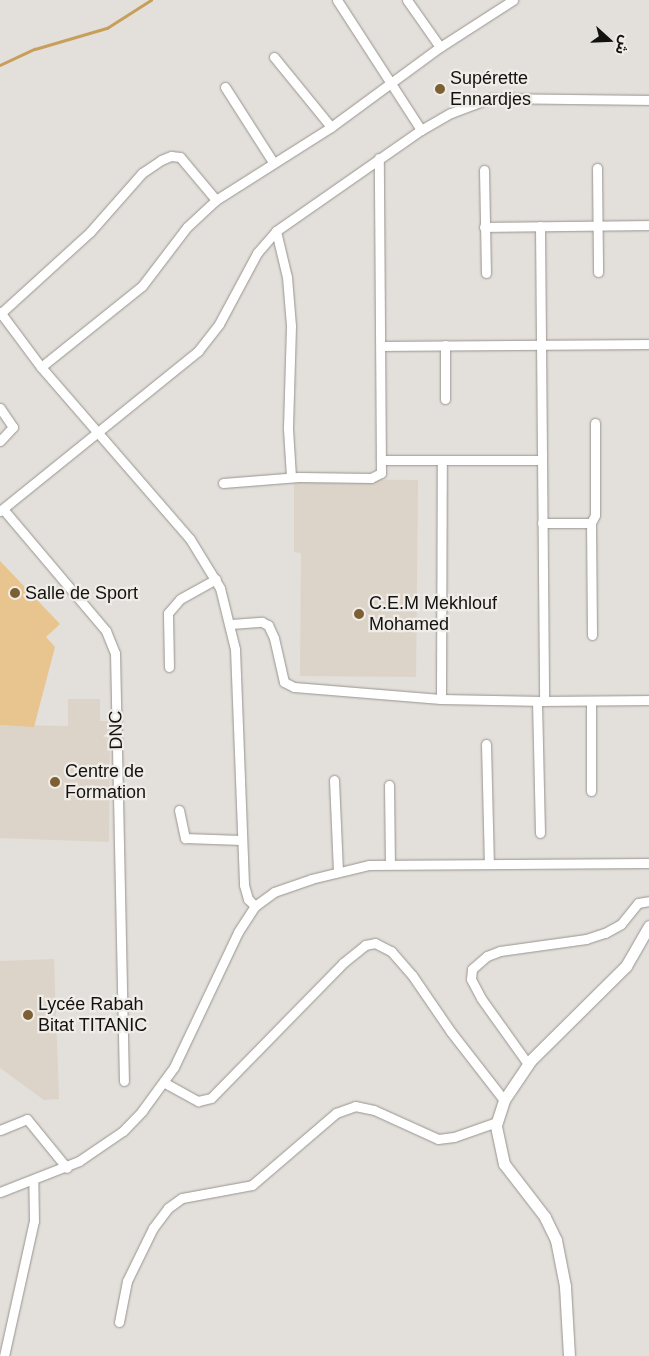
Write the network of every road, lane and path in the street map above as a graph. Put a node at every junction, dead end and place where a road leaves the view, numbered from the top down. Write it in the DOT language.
graph roads {
  1 [pos="337,0"];
  2 [pos="407,0"];
  3 [pos="507,2"];
  4 [pos="440,47"];
  5 [pos="274,57"];
  6 [pos="390,86"];
  7 [pos="226,87"];
  8 [pos="649,100"];
  9 [pos="331,127"];
  10 [pos="421,130"];
  11 [pos="379,158"];
  12 [pos="273,162"];
  13 [pos="596,168"];
  14 [pos="484,170"];
  15 [pos="216,200"];
  16 [pos="596,225"];
  17 [pos="649,225"];
  18 [pos="540,226"];
  19 [pos="484,227"];
  20 [pos="276,231"];
  21 [pos="598,272"];
  22 [pos="486,273"];
  23 [pos="0,312"];
  24 [pos="540,344"];
  25 [pos="649,344"];
  26 [pos="445,345"];
  27 [pos="381,346"];
  28 [pos="41,367"];
  29 [pos="445,399"];
  30 [pos="0,408"];
  31 [pos="595,423"];
  32 [pos="97,432"];
  33 [pos="0,441"];
  34 [pos="382,460"];
  35 [pos="442,460"];
  36 [pos="542,460"];
  37 [pos="291,477"];
  38 [pos="223,483"];
  39 [pos="1,510"];
  40 [pos="542,523"];
  41 [pos="590,523"];
  42 [pos="216,579"];
  43 [pos="232,624"];
  44 [pos="592,635"];
  45 [pos="168,667"];
  46 [pos="441,699"];
  47 [pos="649,700"];
  48 [pos="541,701"];
  49 [pos="591,701"];
  50 [pos="486,744"];
  51 [pos="334,780"];
  52 [pos="389,785"];
  53 [pos="591,791"];
  54 [pos="179,810"];
  55 [pos="540,833"];
  56 [pos="241,840"];
  57 [pos="649,863"];
  58 [pos="390,864"];
  59 [pos="489,864"];
  60 [pos="338,872"];
  61 [pos="649,901"];
  62 [pos="255,906"];
  63 [pos="649,926"];
  64 [pos="528,1064"];
  65 [pos="124,1082"];
  66 [pos="165,1083"];
  67 [pos="504,1100"];
  68 [pos="497,1122"];
  69 [pos="0,1130"];
  70 [pos="67,1168"];
  71 [pos="33,1182"];
  72 [pos="0,1192"];
  73 [pos="119,1322"];
  74 [pos="4,1356"];
  75 [pos="569,1356"];
  1 -- 6 [label="street"];
  2 -- 4 [label="street"];
  3 -- 4 [label="street"];
  4 -- 6 [label="street"];
  5 -- 9 [label="street"];
  6 -- 9 [label="street"];
  6 -- 10 [label="street"];
  7 -- 12 [label="street"];
  8 -- 10 [label="street"];
  9 -- 12 [label="street"];
  10 -- 11 [label="street"];
  11 -- 20 [label="street"];
  11 -- 27 [label="street"];
  12 -- 15 [label="street"];
  13 -- 16 [label="street"];
  14 -- 19 [label="street"];
  15 -- 23 [label="street"];
  15 -- 28 [label="street"];
  16 -- 17 [label="street"];
  16 -- 18 [label="street"];
  16 -- 21 [label="street"];
  18 -- 19 [label="street"];
  18 -- 24 [label="street"];
  19 -- 22 [label="street"];
  20 -- 32 [label="street"];
  20 -- 37 [label="street"];
  23 -- 28 [label="street"];
  24 -- 25 [label="street"];
  24 -- 26 [label="street"];
  24 -- 36 [label="street"];
  26 -- 27 [label="street"];
  26 -- 29 [label="street"];
  27 -- 34 [label="street"];
  28 -- 32 [label="street"];
  30 -- 33 [label="street"];
  31 -- 41 [label="street"];
  32 -- 39 [label="street"];
  32 -- 42 [label="street"];
  34 -- 35 [label="street"];
  34 -- 37 [label="street"];
  35 -- 36 [label="street"];
  35 -- 46 [label="street"];
  36 -- 40 [label="street"];
  37 -- 38 [label="street"];
  39 -- 65 [label="street, DNC"];
  40 -- 41 [label="street"];
  40 -- 48 [label="street"];
  41 -- 44 [label="street"];
  42 -- 43 [label="street"];
  42 -- 45 [label="street"];
  43 -- 46 [label="street"];
  43 -- 56 [label="street"];
  46 -- 48 [label="street"];
  47 -- 49 [label="street"];
  48 -- 49 [label="street"];
  48 -- 55 [label="street"];
  49 -- 53 [label="street"];
  50 -- 59 [label="street"];
  51 -- 60 [label="street"];
  52 -- 58 [label="street"];
  54 -- 56 [label="street"];
  56 -- 62 [label="street"];
  57 -- 59 [label="street"];
  58 -- 59 [label="street"];
  58 -- 60 [label="street"];
  60 -- 62 [label="street"];
  61 -- 64 [label="street"];
  62 -- 66 [label="street"];
  63 -- 64 [label="main road"];
  64 -- 67 [label="main road"];
  66 -- 67 [label="street"];
  66 -- 70 [label="street"];
  67 -- 68 [label="main road"];
  68 -- 73 [label="street"];
  68 -- 75 [label="main road"];
  69 -- 70 [label="street"];
  70 -- 71 [label="street"];
  71 -- 72 [label="street"];
  71 -- 74 [label="street"];
}
